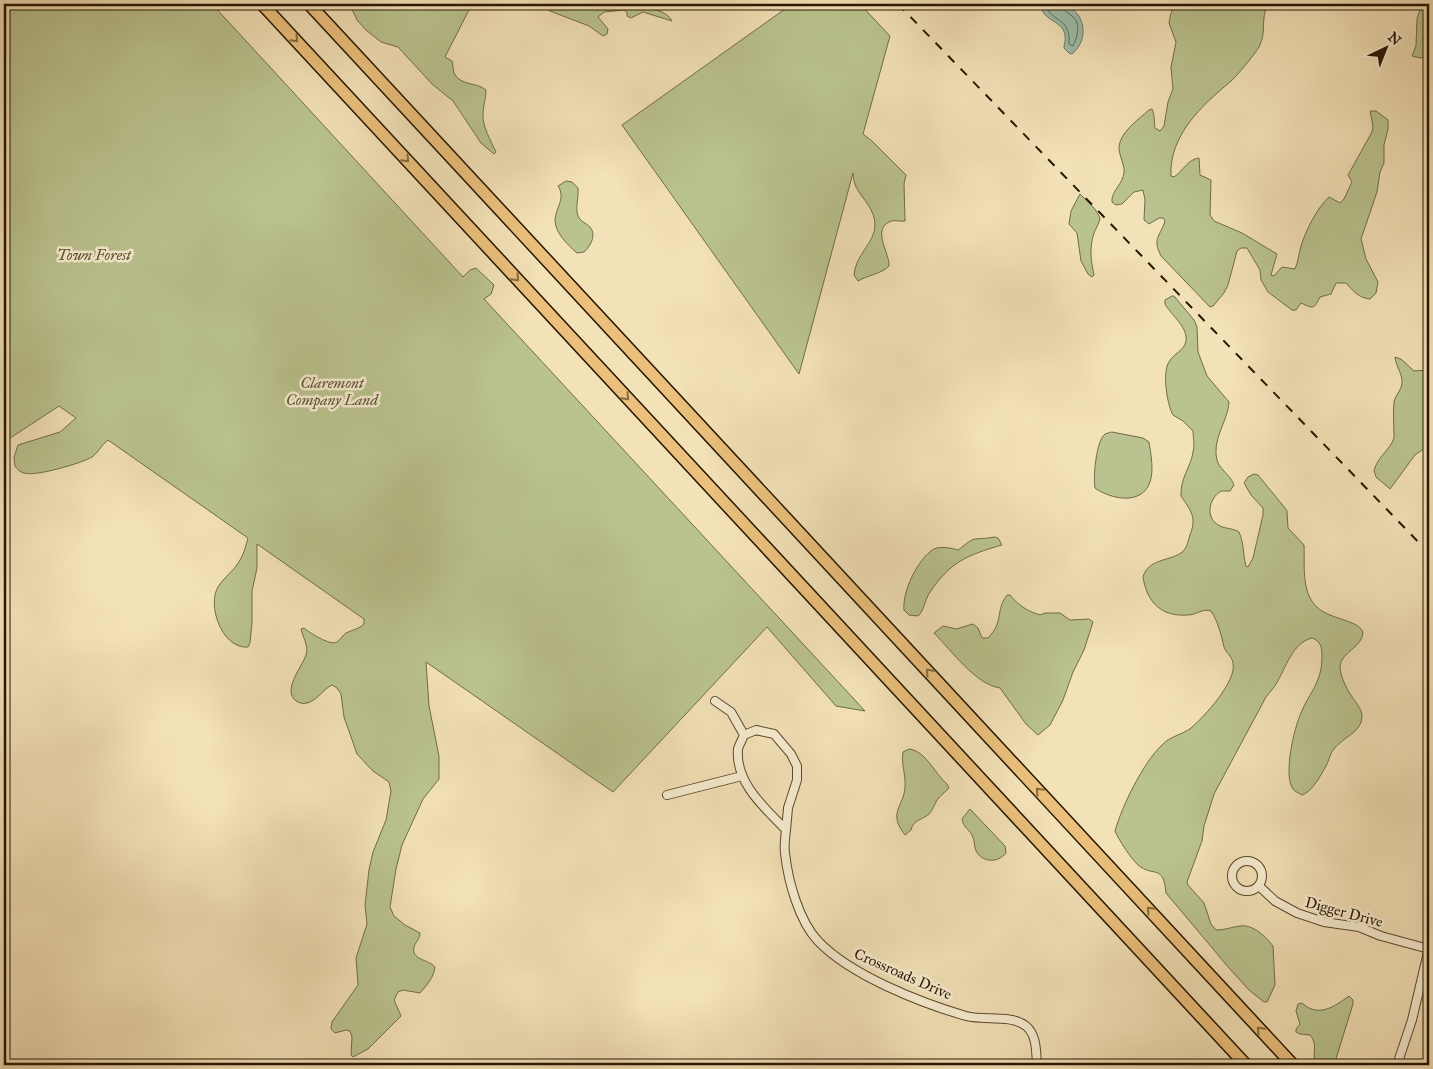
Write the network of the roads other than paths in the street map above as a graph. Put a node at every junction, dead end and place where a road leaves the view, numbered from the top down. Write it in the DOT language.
graph roads {
  1 [pos="262,4"];
  2 [pos="309,4"];
  3 [pos="715,701"];
  4 [pos="744,735"];
  5 [pos="742,776"];
  6 [pos="667,795"];
  7 [pos="786,830"];
  8 [pos="1259,886"];
  9 [pos="1429,948"];
  10 [pos="1037,1065"];
  11 [pos="1246,1065"];
  12 [pos="1293,1065"];
  13 [pos="1397,1065"];
  1 -- 11 [label="highway, one-way"];
  12 -- 2 [label="highway, one-way"];
  3 -- 4 [label="street"];
  4 -- 5 [label="street"];
  4 -- 7 [label="street, Crossroads Drive"];
  5 -- 6 [label="street"];
  5 -- 7 [label="street"];
  7 -- 10 [label="street, Crossroads Drive"];
  8 -- 8 [label="street"];
  8 -- 9 [label="street, Digger Drive"];
  9 -- 13 [label="street"];
}
